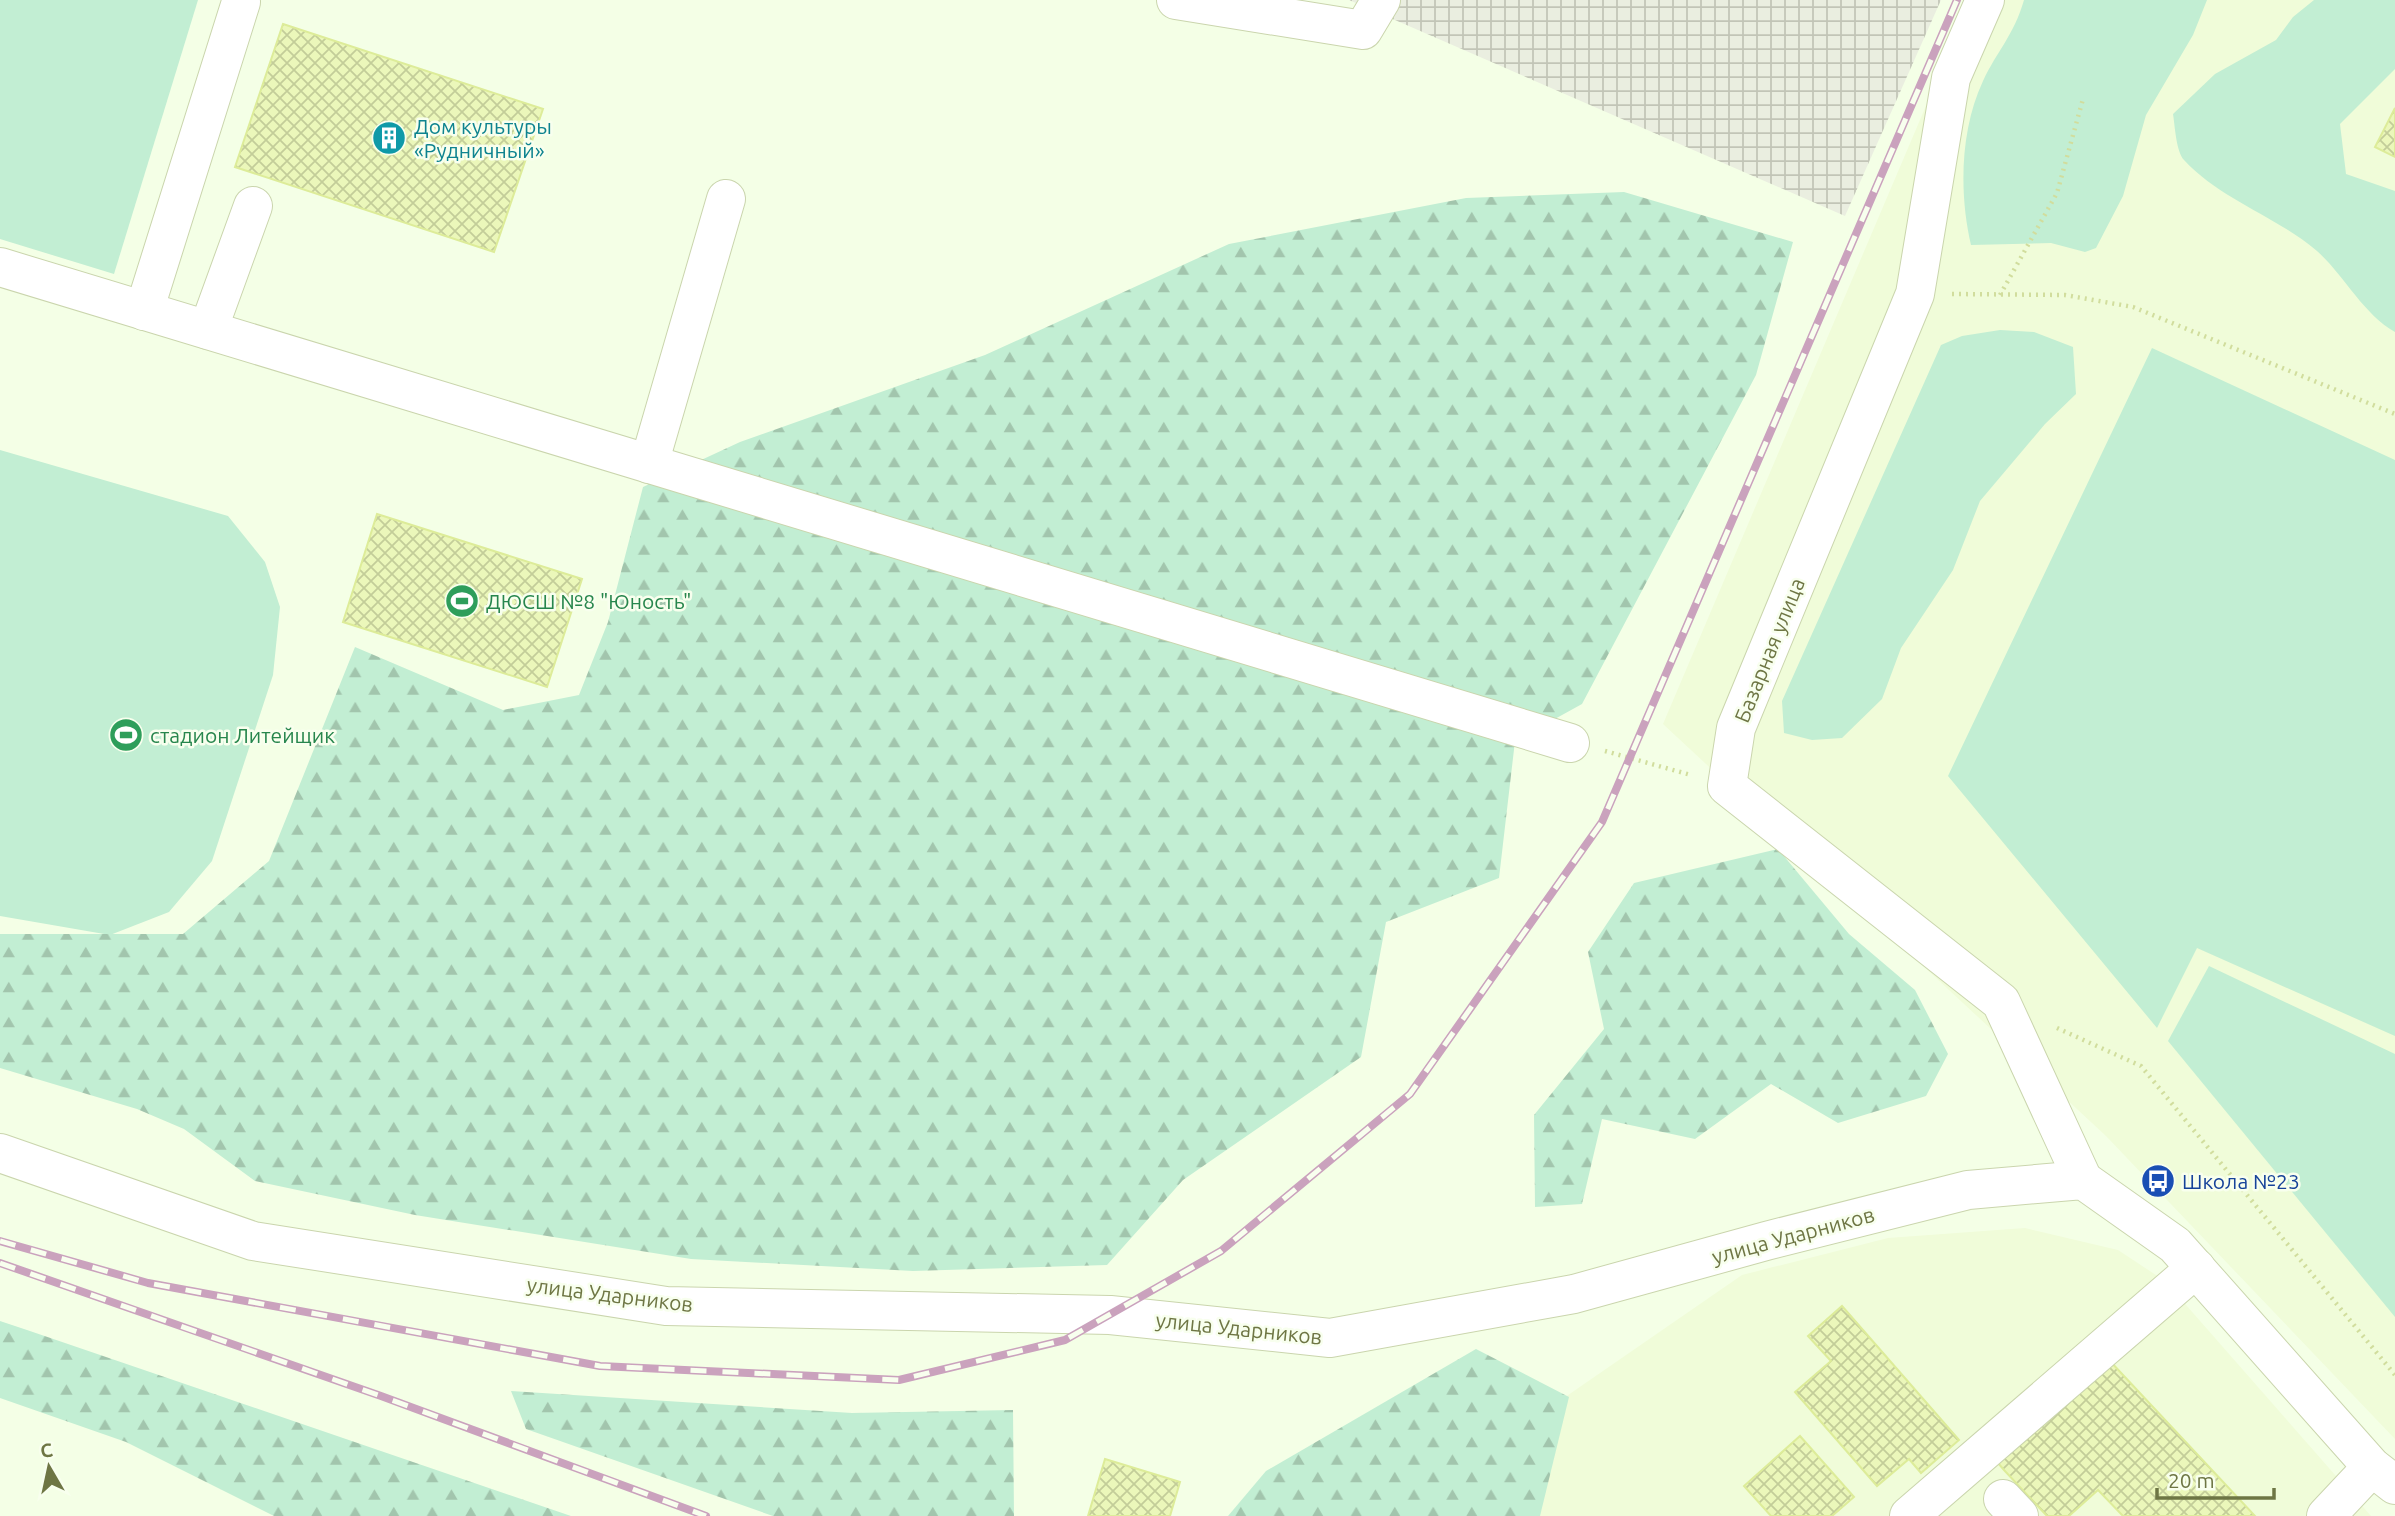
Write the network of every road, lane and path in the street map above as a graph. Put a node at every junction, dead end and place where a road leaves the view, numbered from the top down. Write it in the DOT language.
graph roads {
  1 [pos="1176,0"];
  2 [pos="1381,0"];
  3 [pos="1985,0"];
  4 [pos="241,2"];
  5 [pos="2083,99"];
  6 [pos="726,200"];
  7 [pos="253,206"];
  8 [pos="0,267"];
  9 [pos="1915,294"];
  10 [pos="2000,295"];
  11 [pos="144,311"];
  12 [pos="208,330"];
  13 [pos="2395,414"];
  14 [pos="649,464"];
  15 [pos="1570,743"];
  16 [pos="1727,786"];
  17 [pos="2001,1002"];
  18 [pos="0,1153"];
  19 [pos="2083,1180"];
  20 [pos="2196,1268"];
  21 [pos="2395,1375"];
  22 [pos="2384,1476"];
  23 [pos="1909,1516"];
  24 [pos="2326,1516"];
  1 -- 2 [label="street"];
  3 -- 9 [label="street, Базарная улица"];
  4 -- 11 [label="street"];
  5 -- 10 [label="path"];
  6 -- 14 [label="street"];
  7 -- 12 [label="street"];
  8 -- 11 [label="street"];
  9 -- 10 [label="path"];
  9 -- 16 [label="street, Базарная улица"];
  10 -- 13 [label="path"];
  11 -- 12 [label="street"];
  12 -- 14 [label="street"];
  14 -- 15 [label="street"];
  15 -- 16 [label="path"];
  16 -- 17 [label="street"];
  17 -- 19 [label="street"];
  17 -- 21 [label="path"];
  18 -- 19 [label="street, улица Ударников"];
  19 -- 20 [label="street"];
  20 -- 22 [label="street"];
  20 -- 23 [label="street"];
  22 -- 24 [label="street"];
}
